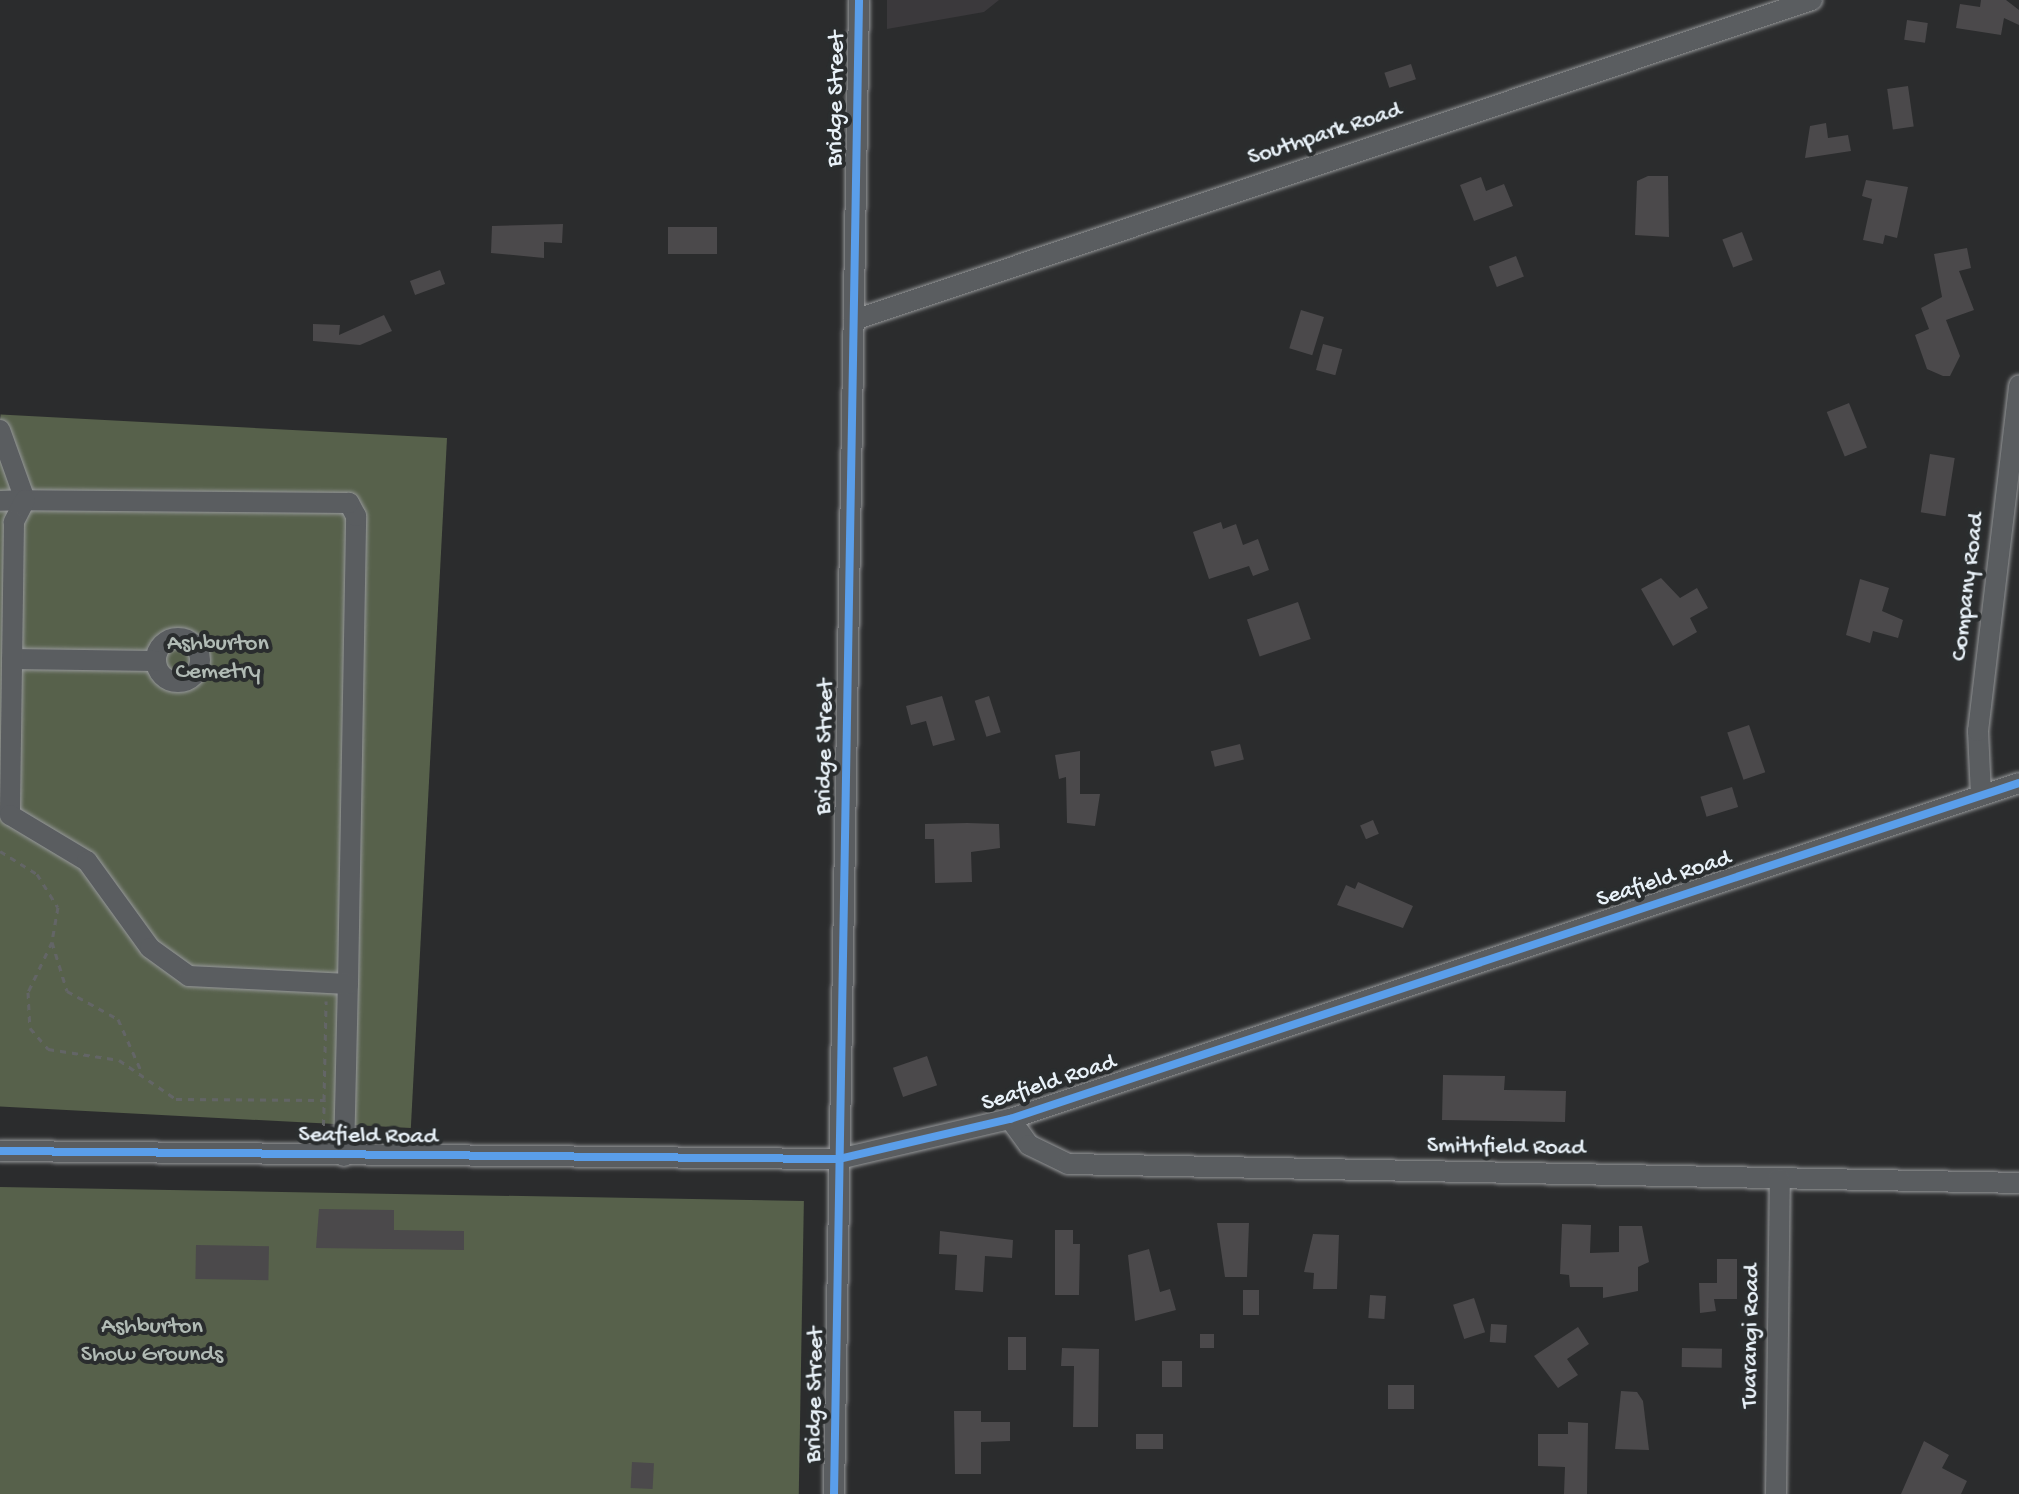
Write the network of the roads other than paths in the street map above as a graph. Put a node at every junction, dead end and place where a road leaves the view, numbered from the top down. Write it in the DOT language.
graph roads {
  1 [pos="859,0"];
  2 [pos="1812,0"];
  3 [pos="854,320"];
  4 [pos="2019,385"];
  5 [pos="0,430"];
  6 [pos="25,500"];
  7 [pos="0,501"];
  8 [pos="12,659"];
  9 [pos="155,661"];
  10 [pos="2019,783"];
  11 [pos="1981,795"];
  12 [pos="5,816"];
  13 [pos="348,984"];
  14 [pos="1010,1119"];
  15 [pos="0,1151"];
  16 [pos="344,1156"];
  17 [pos="839,1159"];
  18 [pos="1780,1179"];
  19 [pos="2019,1183"];
  20 [pos="834,1494"];
  21 [pos="1776,1494"];
  1 -- 3 [label="street, Bridge Street"];
  2 -- 3 [label="street, Southpark Road"];
  3 -- 17 [label="street, Bridge Street"];
  4 -- 11 [label="street, Company Road"];
  5 -- 6 [label="street"];
  6 -- 7 [label="street"];
  6 -- 8 [label="street"];
  6 -- 13 [label="street"];
  8 -- 9 [label="street"];
  8 -- 12 [label="street"];
  10 -- 11 [label="street, Seafield Road"];
  11 -- 14 [label="street, Seafield Road"];
  12 -- 13 [label="street"];
  13 -- 16 [label="street"];
  14 -- 17 [label="street, Seafield Road"];
  14 -- 18 [label="street, Smithfield Road"];
  15 -- 16 [label="street, Seafield Road"];
  16 -- 17 [label="street, Seafield Road"];
  17 -- 20 [label="street, Bridge Street"];
  18 -- 19 [label="street, Smithfield Road"];
  18 -- 21 [label="street, Tuarangi Road"];
}
